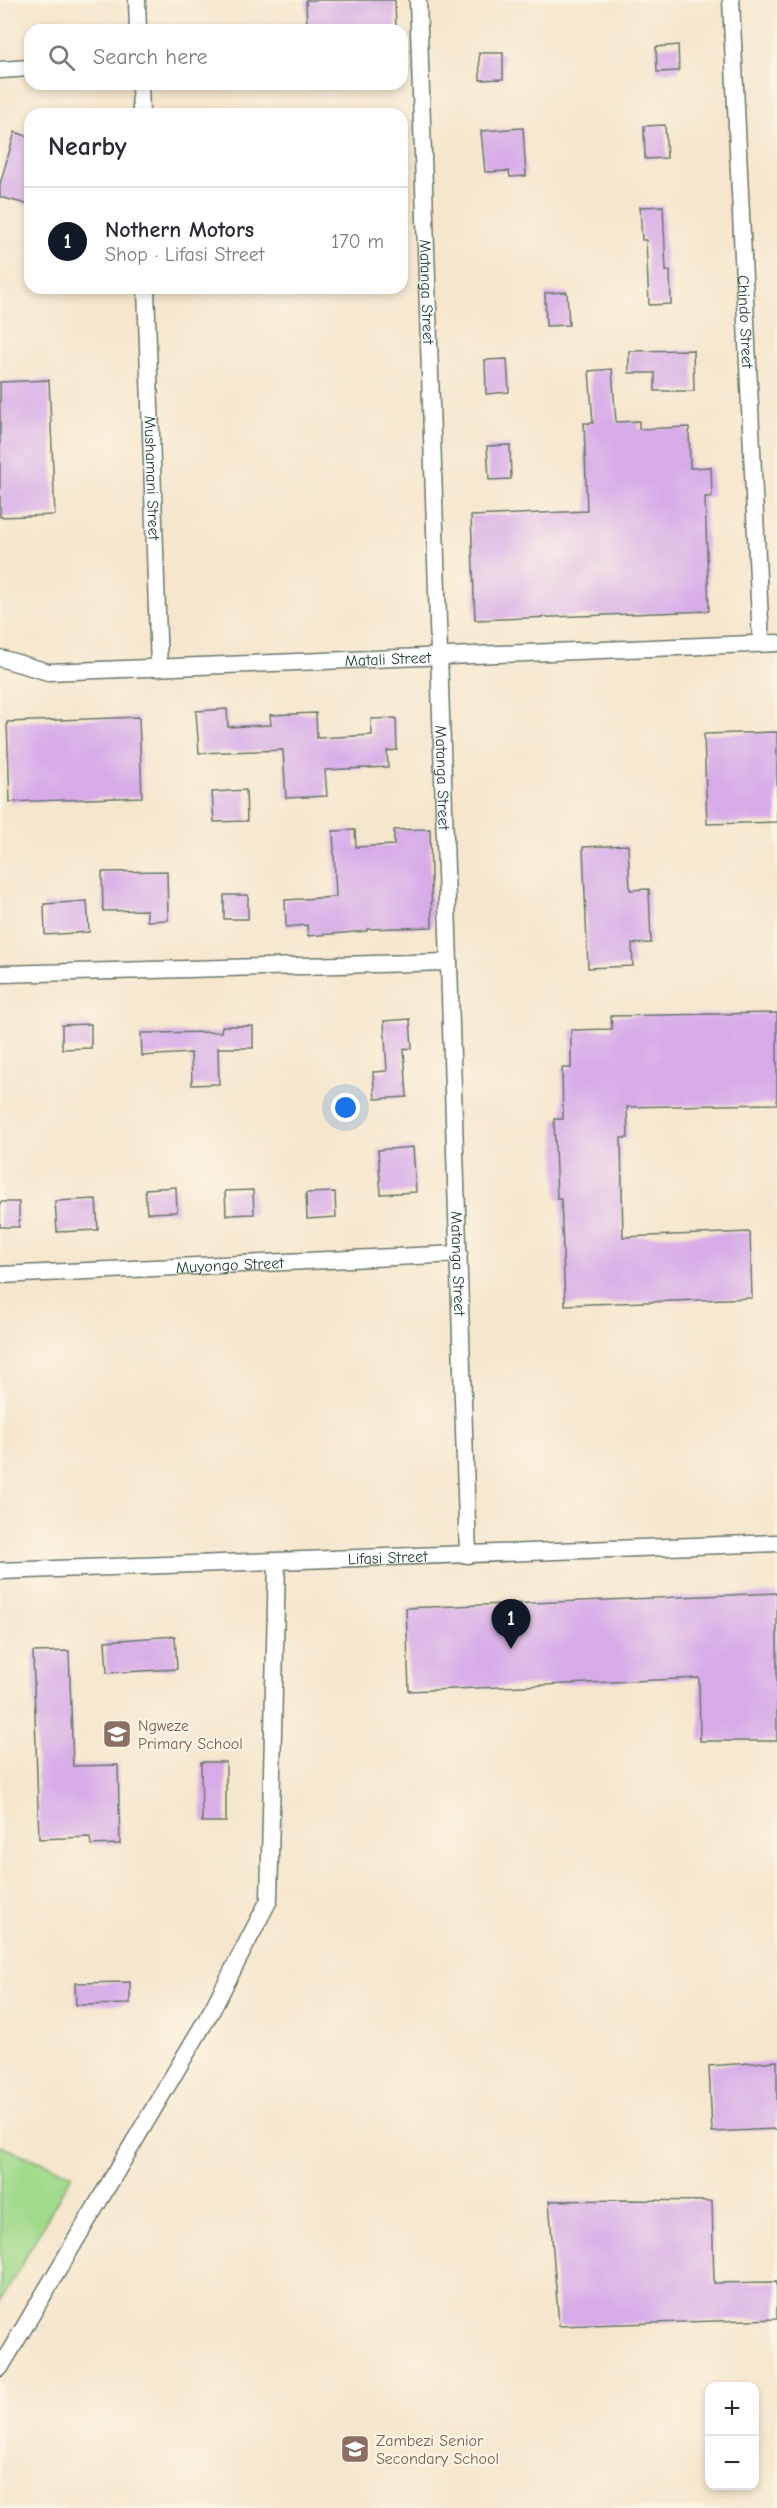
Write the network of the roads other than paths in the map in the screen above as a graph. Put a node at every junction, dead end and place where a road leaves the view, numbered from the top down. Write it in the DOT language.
graph roads {
  1 [pos="137,0"];
  2 [pos="418,0"];
  3 [pos="731,0"];
  4 [pos="138,24"];
  5 [pos="24,68"];
  6 [pos="0,70"];
  7 [pos="140,90"];
  8 [pos="141,108"];
  9 [pos="146,294"];
  10 [pos="769,643"];
  11 [pos="440,655"];
  12 [pos="0,658"];
  13 [pos="159,668"];
  14 [pos="449,962"];
  15 [pos="0,974"];
  16 [pos="459,1254"];
  17 [pos="0,1275"];
  18 [pos="777,1543"];
  19 [pos="468,1555"];
  20 [pos="277,1562"];
  21 [pos="0,1571"];
  22 [pos="0,2368"];
  1 -- 4 [label="street"];
  2 -- 11 [label="street, Matanga Street"];
  3 -- 10 [label="street, Chindo Street"];
  5 -- 6 [label="street"];
  7 -- 8 [label="street"];
  9 -- 13 [label="street, Mushamani Street"];
  10 -- 11 [label="street, Matali Street"];
  11 -- 13 [label="street, Matali Street"];
  11 -- 14 [label="street, Matanga Street"];
  12 -- 13 [label="street, Matali Street"];
  14 -- 15 [label="street"];
  14 -- 16 [label="street, Matanga Street"];
  16 -- 17 [label="street, Muyongo Street"];
  16 -- 19 [label="street, Matanga Street"];
  18 -- 19 [label="street, Lifasi Street"];
  19 -- 20 [label="street, Lifasi Street"];
  20 -- 21 [label="street, Lifasi Street"];
  20 -- 22 [label="street"];
}
